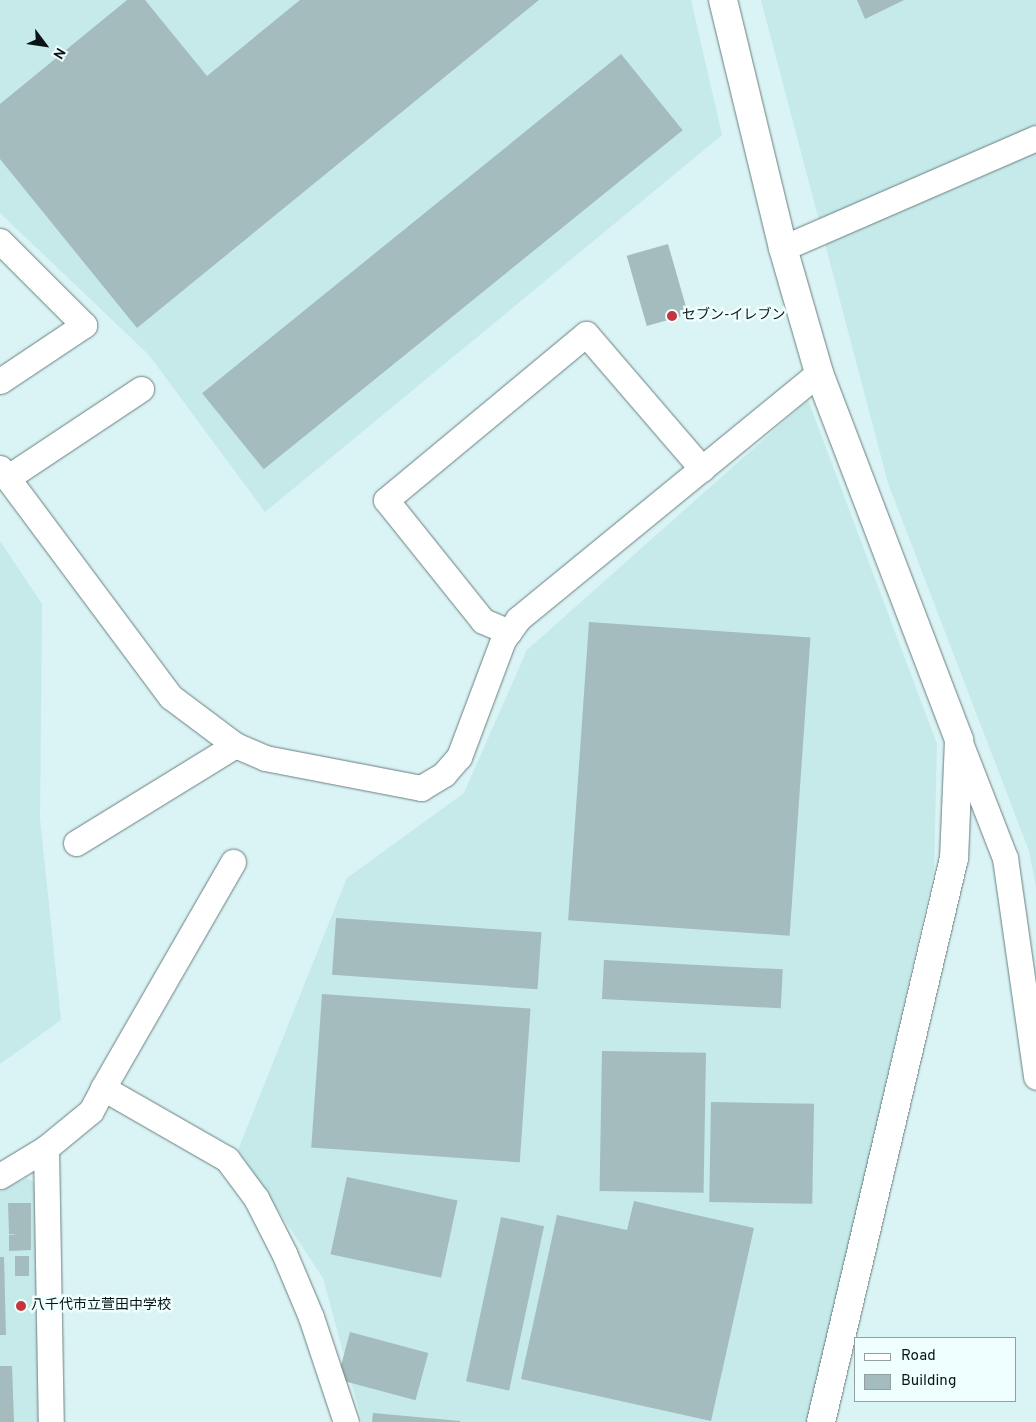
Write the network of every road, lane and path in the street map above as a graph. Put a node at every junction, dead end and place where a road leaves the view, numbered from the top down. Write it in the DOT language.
graph roads {
  1 [pos="723,0"];
  2 [pos="1036,138"];
  3 [pos="0,241"];
  4 [pos="783,248"];
  5 [pos="819,373"];
  6 [pos="0,382"];
  7 [pos="141,389"];
  8 [pos="702,469"];
  9 [pos="3,473"];
  10 [pos="509,632"];
  11 [pos="959,740"];
  12 [pos="235,745"];
  13 [pos="76,843"];
  14 [pos="233,862"];
  15 [pos="1036,1077"];
  16 [pos="103,1088"];
  17 [pos="46,1148"];
  18 [pos="0,1176"];
  19 [pos="51,1422"];
  20 [pos="346,1422"];
  21 [pos="820,1422"];
  1 -- 4 [label="street"];
  2 -- 4 [label="street"];
  3 -- 6 [label="street"];
  4 -- 5 [label="street"];
  5 -- 8 [label="street"];
  5 -- 11 [label="street"];
  7 -- 9 [label="street"];
  8 -- 10 [label="street"];
  8 -- 10 [label="street"];
  9 -- 12 [label="street"];
  10 -- 12 [label="street"];
  11 -- 15 [label="street"];
  11 -- 21 [label="street"];
  12 -- 13 [label="street"];
  14 -- 16 [label="street"];
  16 -- 17 [label="street"];
  16 -- 20 [label="street"];
  17 -- 18 [label="street"];
  17 -- 19 [label="street"];
}
